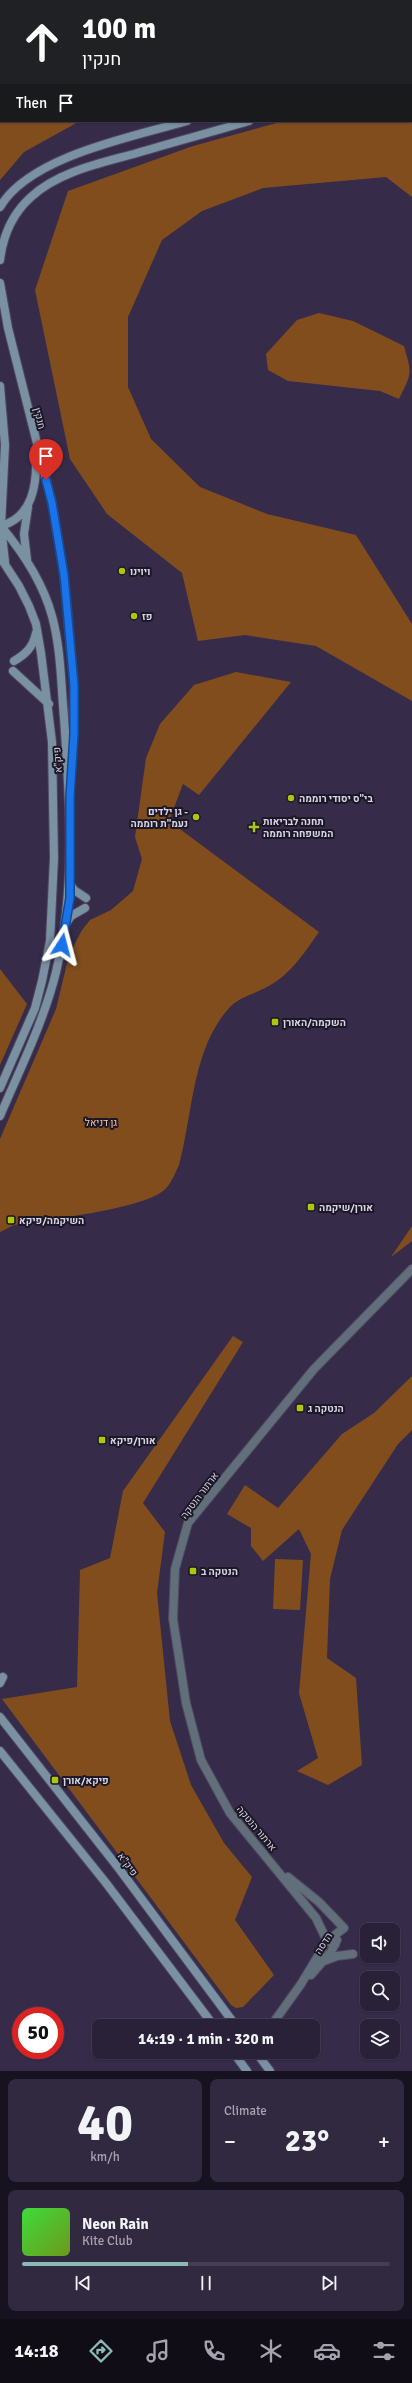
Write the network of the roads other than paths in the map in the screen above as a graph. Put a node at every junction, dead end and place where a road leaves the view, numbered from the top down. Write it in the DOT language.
graph roads {
  1 [pos="184,122"];
  2 [pos="246,122"];
  3 [pos="0,206"];
  4 [pos="0,260"];
  5 [pos="0,283"];
  6 [pos="0,386"];
  7 [pos="36,444"];
  8 [pos="5,445"];
  9 [pos="0,455"];
  10 [pos="28,505"];
  11 [pos="0,526"];
  12 [pos="2,560"];
  13 [pos="28,565"];
  14 [pos="36,624"];
  15 [pos="14,661"];
  16 [pos="13,671"];
  17 [pos="49,704"];
  18 [pos="70,797"];
  19 [pos="70,884"];
  20 [pos="86,898"];
  21 [pos="85,908"];
  22 [pos="66,924"];
  23 [pos="0,1088"];
  24 [pos="0,1116"];
  25 [pos="412,1269"];
  26 [pos="0,1717"];
  27 [pos="0,1751"];
  28 [pos="279,1870"];
  29 [pos="344,1928"];
  30 [pos="331,1943"];
  31 [pos="354,1954"];
  32 [pos="323,1962"];
  33 [pos="301,1984"];
  34 [pos="209,2019"];
  35 [pos="231,2019"];
  36 [pos="272,2019"];
  37 [pos="240,2059"];
  38 [pos="261,2059"];
  39 [pos="247,2071"];
  40 [pos="270,2071"];
  1 -- 3 [label="main road"];
  2 -- 4 [label="main road"];
  5 -- 7 [label="main road, חנקין"];
  6 -- 8 [label="main road"];
  7 -- 10 [label="main road"];
  7 -- 18 [label="main road, חנקין"];
  8 -- 9 [label="main road"];
  8 -- 11 [label="main road"];
  10 -- 11 [label="main road"];
  10 -- 13 [label="main road"];
  11 -- 12 [label="main road"];
  11 -- 13 [label="main road, פיק\"א"];
  12 -- 14 [label="main road, פיק\"א"];
  13 -- 18 [label="main road, פיק\"א"];
  14 -- 15 [label="main road"];
  14 -- 17 [label="main road, פיק\"א"];
  16 -- 17 [label="main road"];
  17 -- 23 [label="main road, פיק\"א"];
  18 -- 19 [label="main road, פיק\"א"];
  19 -- 20 [label="main road"];
  19 -- 22 [label="main road, פיק\"א"];
  21 -- 22 [label="main road"];
  22 -- 24 [label="main road, פיק\"א"];
  25 -- 28 [label="street, ארתור הנטקה"];
  26 -- 35 [label="main road, פיק\"א"];
  27 -- 34 [label="main road"];
  28 -- 29 [label="street, ארתור הנטקה"];
  28 -- 30 [label="street, ארתור הנטקה"];
  29 -- 30 [label="street, הדסה"];
  30 -- 32 [label="street, הדסה"];
  30 -- 33 [label="street, הדסה"];
  31 -- 32 [label="street"];
  32 -- 33 [label="street, הדסה"];
  33 -- 36 [label="street, הדסה"];
  37 -- 39 [label="main road"];
  38 -- 40 [label="main road"];
}
